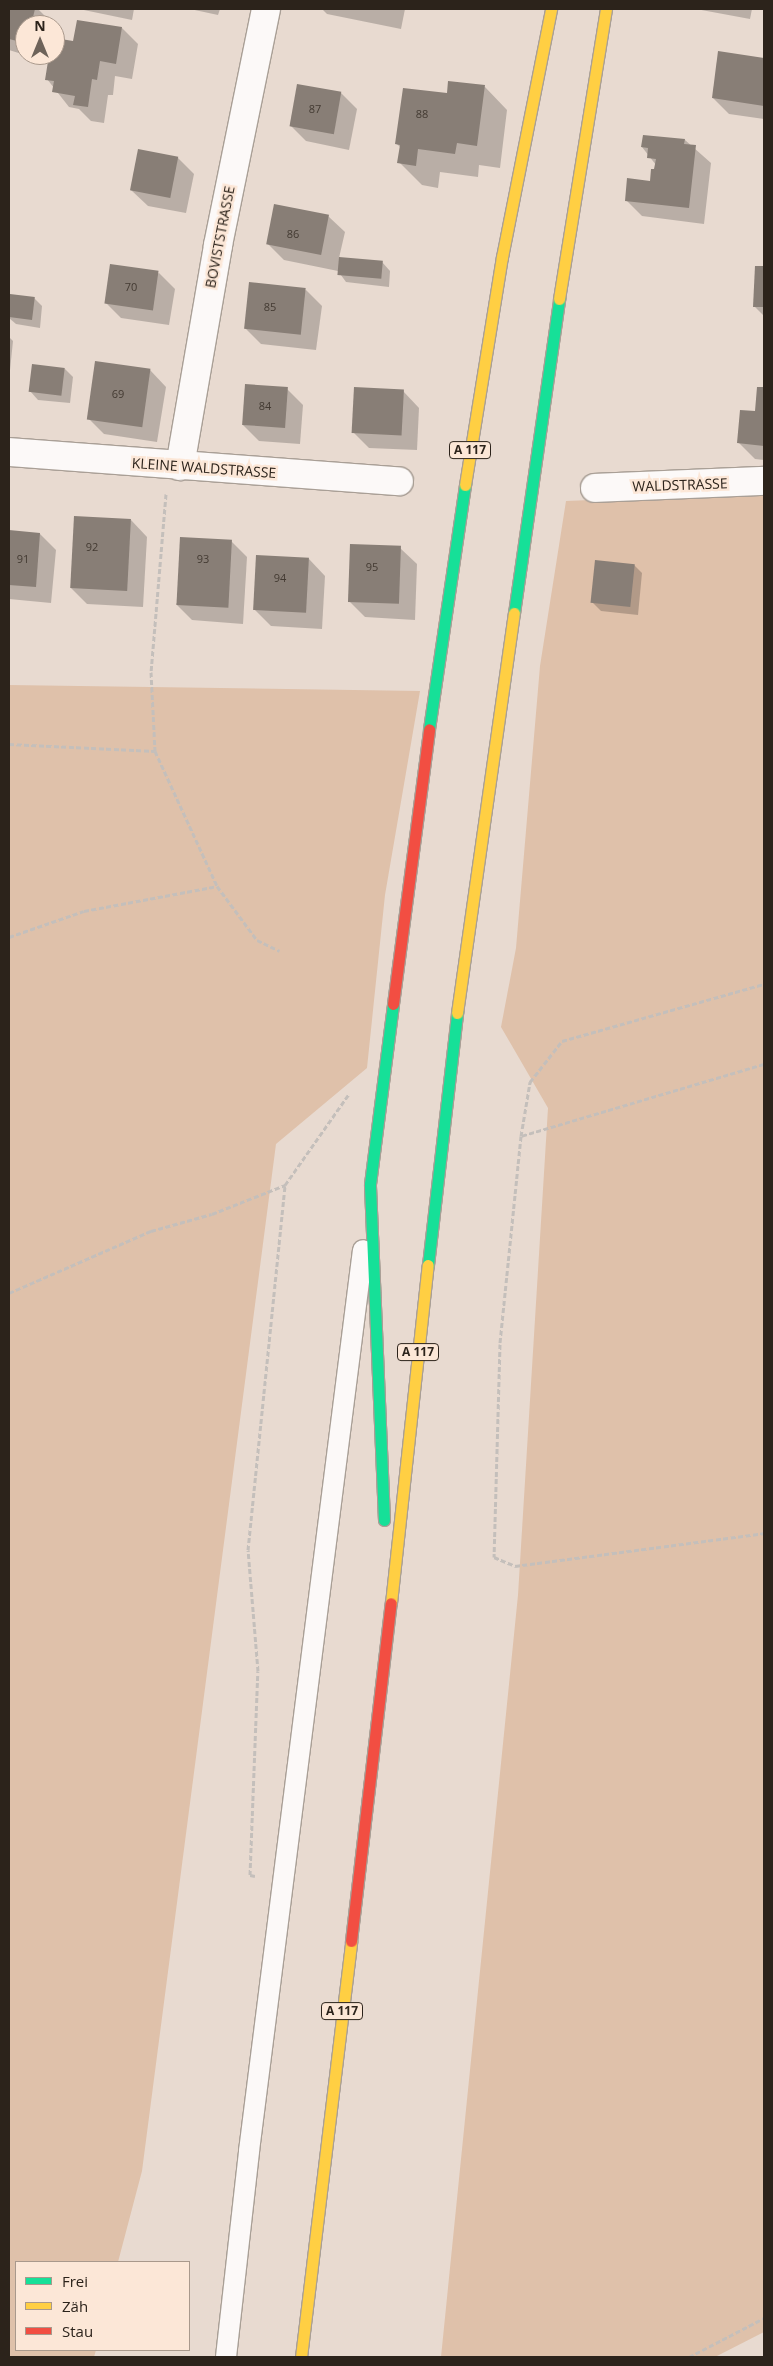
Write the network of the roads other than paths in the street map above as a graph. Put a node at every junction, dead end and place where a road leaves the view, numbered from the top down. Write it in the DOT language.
graph roads {
  1 [pos="266,9"];
  2 [pos="551,9"];
  3 [pos="606,9"];
  4 [pos="9,452"];
  5 [pos="174,466"];
  6 [pos="399,481"];
  7 [pos="764,481"];
  8 [pos="596,488"];
  9 [pos="370,1184"];
  10 [pos="384,1531"];
  11 [pos="384,1550"];
  12 [pos="384,1664"];
  13 [pos="226,2357"];
  14 [pos="301,2357"];
  1 -- 5 [label="street, BOVISTSTRASSE"];
  2 -- 9 [label="highway, A 117"];
  3 -- 12 [label="highway, A 117"];
  4 -- 5 [label="street, KLEINE WALDSTRASSE"];
  5 -- 6 [label="street, KLEINE WALDSTRASSE"];
  7 -- 8 [label="street, WALDSTRASSE"];
  9 -- 10 [label="highway, A 117"];
  9 -- 13 [label="lane"];
  11 -- 12 [label="highway, A 117"];
  12 -- 14 [label="highway, A 117"];
}
